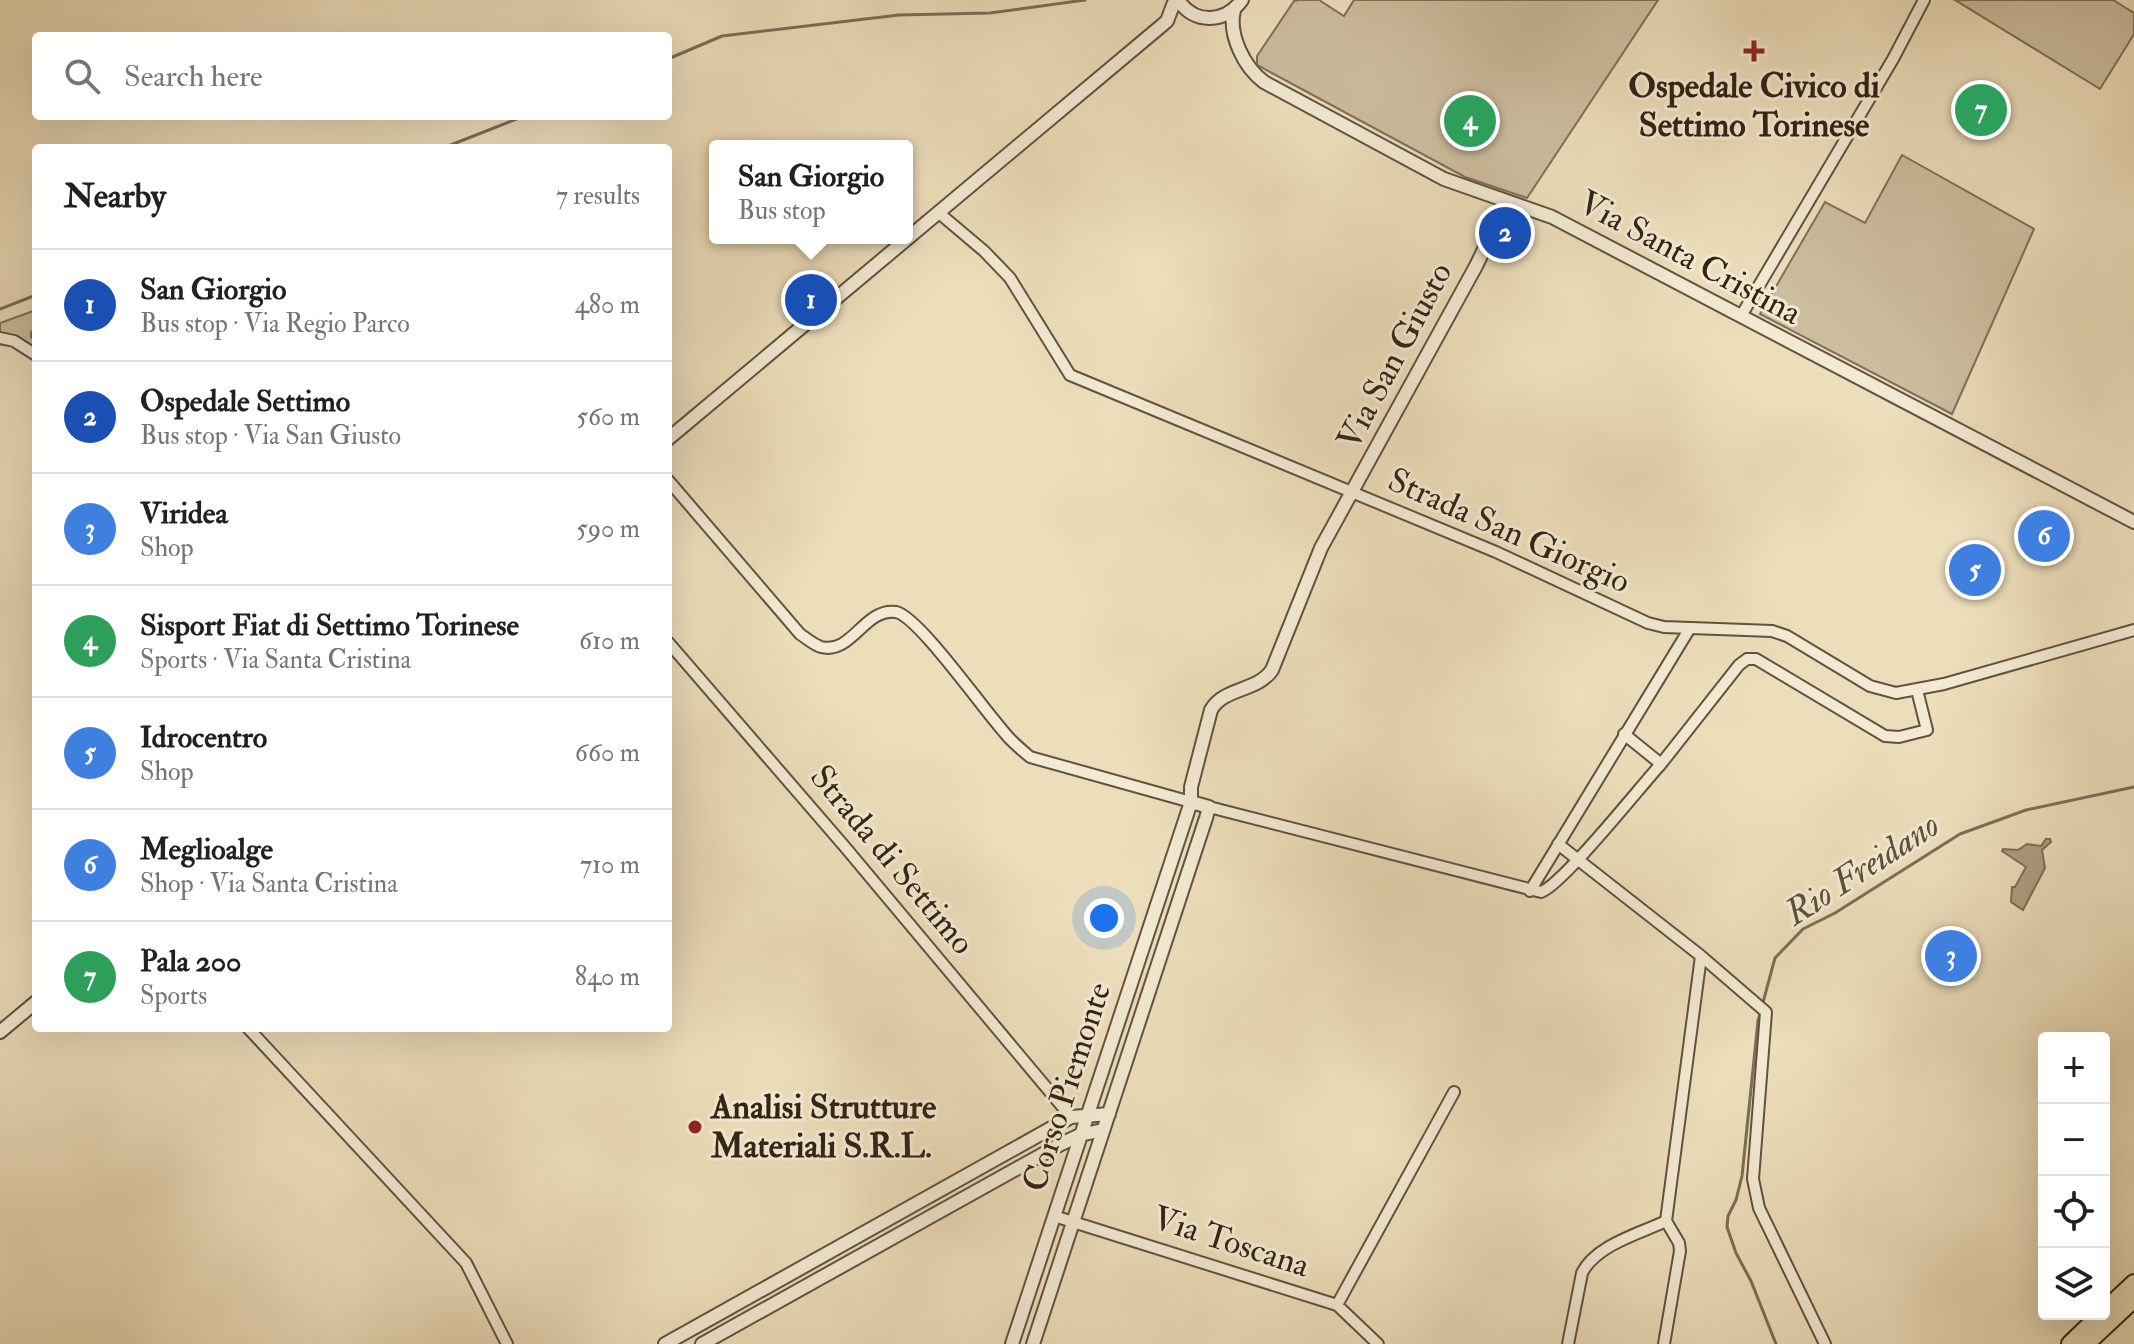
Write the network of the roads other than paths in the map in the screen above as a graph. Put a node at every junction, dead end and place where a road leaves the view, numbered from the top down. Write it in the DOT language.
graph roads {
  1 [pos="1176,0"];
  2 [pos="1924,0"];
  3 [pos="1238,5"];
  4 [pos="1191,14"];
  5 [pos="1208,19"];
  6 [pos="1167,21"];
  7 [pos="1234,35"];
  8 [pos="1507,202"];
  9 [pos="939,213"];
  10 [pos="913,235"];
  11 [pos="902,244"];
  12 [pos="1741,316"];
  13 [pos="0,338"];
  14 [pos="32,357"];
  15 [pos="672,436"];
  16 [pos="672,485"];
  17 [pos="1352,493"];
  18 [pos="2134,522"];
  19 [pos="1690,628"];
  20 [pos="2134,630"];
  21 [pos="672,647"];
  22 [pos="1917,690"];
  23 [pos="1624,734"];
  24 [pos="1661,764"];
  25 [pos="1191,802"];
  26 [pos="1209,807"];
  27 [pos="1558,844"];
  28 [pos="1577,859"];
  29 [pos="1530,891"];
  30 [pos="1158,900"];
  31 [pos="1177,906"];
  32 [pos="1701,956"];
  33 [pos="32,1005"];
  34 [pos="0,1032"];
  35 [pos="252,1032"];
  36 [pos="1454,1092"];
  37 [pos="1087,1114"];
  38 [pos="1109,1114"];
  39 [pos="1071,1117"];
  40 [pos="1103,1130"];
  41 [pos="1080,1135"];
  42 [pos="966,1176"];
  43 [pos="977,1191"];
  44 [pos="1054,1216"];
  45 [pos="1666,1221"];
  46 [pos="1073,1222"];
  47 [pos="835,1251"];
  48 [pos="843,1265"];
  49 [pos="2134,1283"];
  50 [pos="749,1298"];
  51 [pos="2134,1299"];
  52 [pos="1337,1305"];
  53 [pos="2110,1305"];
  54 [pos="757,1313"];
  55 [pos="2094,1320"];
  56 [pos="507,1344"];
  57 [pos="665,1344"];
  58 [pos="702,1344"];
  59 [pos="1012,1344"];
  60 [pos="1033,1344"];
  61 [pos="1378,1344"];
  62 [pos="1568,1344"];
  63 [pos="1664,1344"];
  64 [pos="1825,1344"];
  65 [pos="2070,1344"];
  66 [pos="2086,1344"];
  1 -- 4 [label="street"];
  1 -- 6 [label="street"];
  2 -- 12 [label="street"];
  3 -- 5 [label="street"];
  3 -- 7 [label="street, Via Santa Cristina"];
  4 -- 5 [label="street"];
  4 -- 6 [label="street"];
  5 -- 7 [label="street"];
  6 -- 9 [label="street"];
  7 -- 8 [label="street, Via Santa Cristina"];
  8 -- 12 [label="street, Via Santa Cristina"];
  8 -- 17 [label="street, Via San Giusto"];
  9 -- 10 [label="street"];
  9 -- 17 [label="street, Strada San Giorgio"];
  11 -- 15 [label="street"];
  12 -- 18 [label="street, Via Santa Cristina"];
  13 -- 14 [label="street"];
  16 -- 25 [label="street"];
  17 -- 19 [label="street, Strada San Giorgio"];
  17 -- 25 [label="street, Via San Giusto"];
  19 -- 22 [label="street, Strada San Giorgio"];
  19 -- 23 [label="street"];
  20 -- 22 [label="street, Strada San Giorgio"];
  21 -- 39 [label="street, Strada di Settimo"];
  22 -- 24 [label="street"];
  23 -- 24 [label="street"];
  23 -- 27 [label="street"];
  24 -- 28 [label="street"];
  25 -- 26 [label="street"];
  25 -- 30 [label="street, Corso Piemonte"];
  26 -- 29 [label="street"];
  26 -- 31 [label="street, Corso Piemonte"];
  27 -- 28 [label="street"];
  27 -- 29 [label="street"];
  28 -- 29 [label="street"];
  28 -- 32 [label="street"];
  30 -- 31 [label="street"];
  30 -- 37 [label="street, Corso Piemonte"];
  31 -- 38 [label="street, Corso Piemonte"];
  32 -- 45 [label="street"];
  32 -- 64 [label="street"];
  33 -- 34 [label="street"];
  35 -- 56 [label="street"];
  36 -- 52 [label="street"];
  37 -- 38 [label="street"];
  37 -- 39 [label="street"];
  37 -- 41 [label="street, Corso Piemonte"];
  38 -- 40 [label="street, Corso Piemonte"];
  39 -- 42 [label="street"];
  40 -- 41 [label="street"];
  40 -- 46 [label="street, Corso Piemonte"];
  41 -- 43 [label="street"];
  41 -- 44 [label="street, Corso Piemonte"];
  42 -- 43 [label="street"];
  42 -- 47 [label="street"];
  43 -- 48 [label="street"];
  44 -- 46 [label="street, Via Toscana"];
  44 -- 59 [label="street, Corso Piemonte"];
  45 -- 62 [label="street"];
  45 -- 63 [label="street"];
  46 -- 52 [label="street, Via Toscana"];
  46 -- 60 [label="street, Corso Piemonte"];
  47 -- 48 [label="street"];
  47 -- 50 [label="street"];
  48 -- 54 [label="street"];
  49 -- 53 [label="highway"];
  50 -- 54 [label="street"];
  50 -- 57 [label="street"];
  51 -- 66 [label="highway"];
  52 -- 61 [label="street, Via Toscana"];
  54 -- 58 [label="street"];
  55 -- 65 [label="highway"];
}
